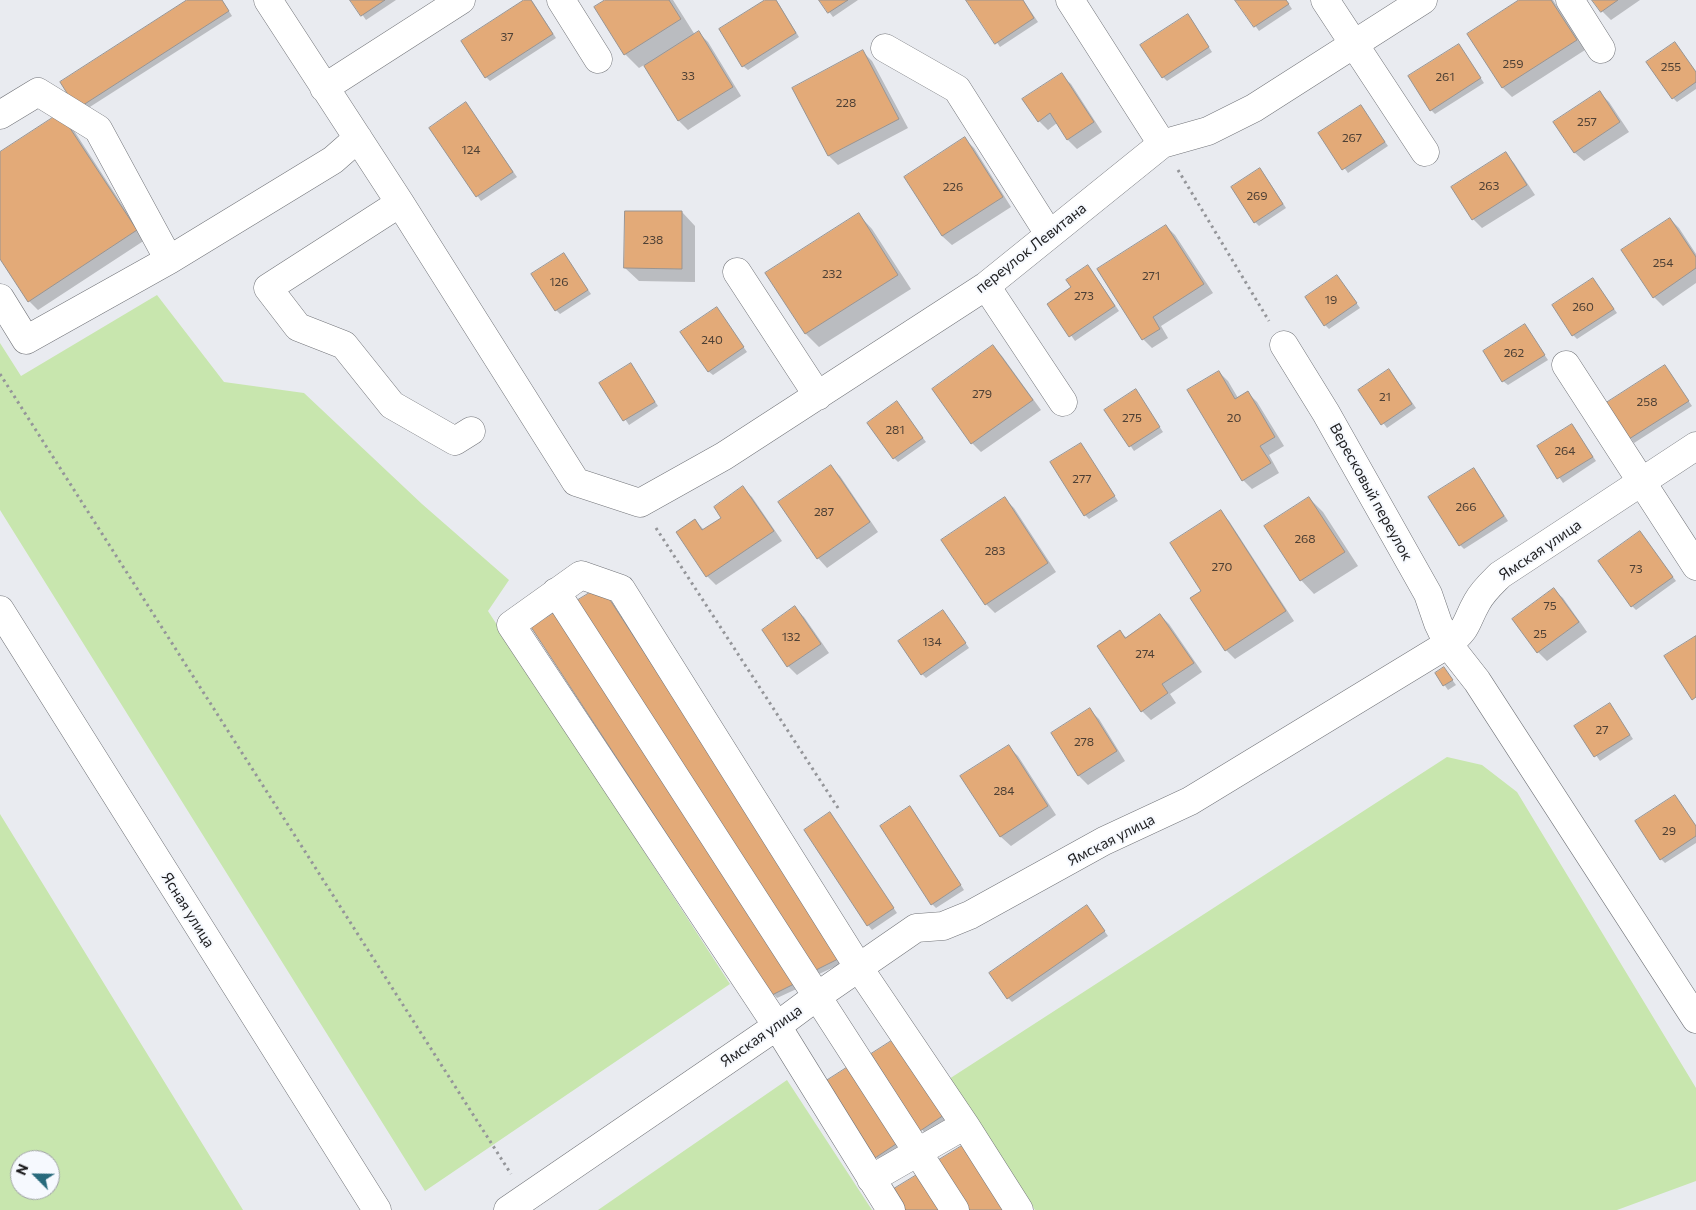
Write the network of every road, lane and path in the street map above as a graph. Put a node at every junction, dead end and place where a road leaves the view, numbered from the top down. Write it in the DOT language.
graph roads {
  1 [pos="268,0"];
  2 [pos="461,0"];
  3 [pos="561,0"];
  4 [pos="1070,0"];
  5 [pos="1325,0"];
  6 [pos="1423,0"];
  7 [pos="1570,0"];
  8 [pos="1354,44"];
  9 [pos="885,48"];
  10 [pos="1601,49"];
  11 [pos="598,59"];
  12 [pos="324,88"];
  13 [pos="0,115"];
  14 [pos="358,138"];
  15 [pos="1162,144"];
  16 [pos="1425,152"];
  17 [pos="400,203"];
  18 [pos="1049,234"];
  19 [pos="169,260"];
  20 [pos="737,272"];
  21 [pos="986,286"];
  22 [pos="0,298"];
  23 [pos="1284,345"];
  24 [pos="1566,365"];
  25 [pos="0,374"];
  26 [pos="818,396"];
  27 [pos="1062,402"];
  28 [pos="471,431"];
  29 [pos="1696,446"];
  30 [pos="1642,483"];
  31 [pos="640,503"];
  32 [pos="1696,566"];
  33 [pos="556,592"];
  34 [pos="0,610"];
  35 [pos="1448,644"];
  36 [pos="840,811"];
  37 [pos="859,968"];
  38 [pos="816,997"];
  39 [pos="1696,1019"];
  40 [pos="777,1026"];
  41 [pos="965,1125"];
  42 [pos="918,1152"];
  43 [pos="871,1179"];
  44 [pos="517,1204"];
  45 [pos="377,1210"];
  46 [pos="891,1210"];
  47 [pos="955,1210"];
  48 [pos="1020,1210"];
  1 -- 12 [label="street"];
  2 -- 12 [label="street"];
  3 -- 11 [label="street"];
  4 -- 15 [label="street"];
  5 -- 8 [label="street"];
  6 -- 8 [label="street, переулок Левитана"];
  7 -- 10 [label="street"];
  8 -- 15 [label="street, переулок Левитана"];
  8 -- 16 [label="street"];
  9 -- 18 [label="street"];
  12 -- 14 [label="street"];
  13 -- 19 [label="street"];
  14 -- 17 [label="street"];
  14 -- 19 [label="street"];
  15 -- 18 [label="street, переулок Левитана"];
  15 -- 23 [label="path"];
  17 -- 28 [label="street"];
  17 -- 31 [label="street"];
  18 -- 21 [label="street, переулок Левитана"];
  19 -- 22 [label="street"];
  20 -- 26 [label="street"];
  21 -- 26 [label="street, переулок Левитана"];
  21 -- 27 [label="street"];
  23 -- 35 [label="street, Вересковый переулок"];
  24 -- 30 [label="street"];
  25 -- 44 [label="path"];
  26 -- 31 [label="street, переулок Левитана"];
  29 -- 30 [label="street, Ямская улица"];
  30 -- 32 [label="street"];
  30 -- 35 [label="street, Ямская улица"];
  31 -- 36 [label="path"];
  33 -- 37 [label="street"];
  33 -- 38 [label="street"];
  33 -- 40 [label="street"];
  34 -- 45 [label="street, Ясная улица"];
  35 -- 37 [label="street, Ямская улица"];
  35 -- 39 [label="street, Вересковый переулок"];
  37 -- 38 [label="street, Ямская улица"];
  37 -- 41 [label="street"];
  38 -- 40 [label="street, Ямская улица"];
  38 -- 42 [label="street"];
  40 -- 43 [label="street"];
  40 -- 44 [label="street, Ямская улица"];
  41 -- 42 [label="street"];
  41 -- 48 [label="street"];
  42 -- 43 [label="street"];
  42 -- 47 [label="street"];
  43 -- 46 [label="street"];
}
